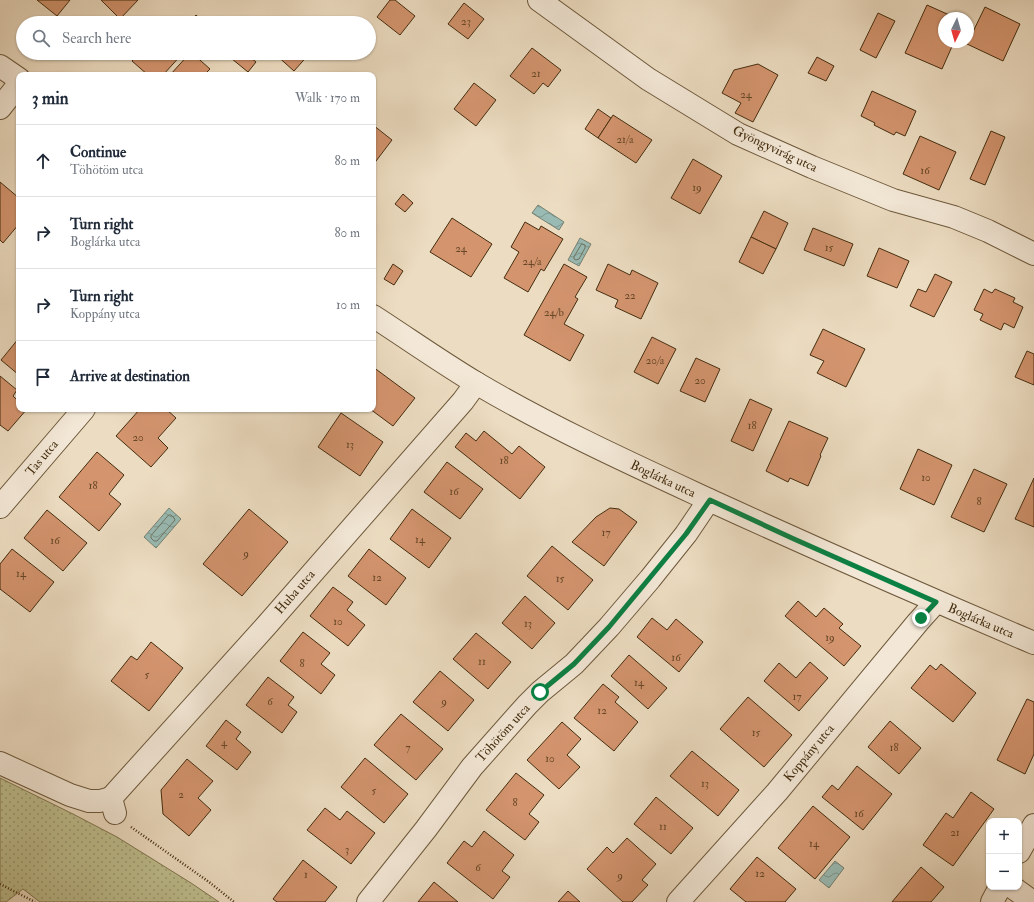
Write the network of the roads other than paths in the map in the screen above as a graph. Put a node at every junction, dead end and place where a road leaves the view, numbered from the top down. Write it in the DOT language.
graph roads {
  1 [pos="539,0"];
  2 [pos="0,66"];
  3 [pos="16,77"];
  4 [pos="16,88"];
  5 [pos="0,108"];
  6 [pos="1034,254"];
  7 [pos="376,318"];
  8 [pos="476,383"];
  9 [pos="81,412"];
  10 [pos="710,500"];
  11 [pos="0,507"];
  12 [pos="936,602"];
  13 [pos="1034,643"];
  14 [pos="0,763"];
  15 [pos="1034,825"];
  16 [pos="1022,847"];
  17 [pos="998,890"];
  18 [pos="1016,890"];
  19 [pos="368,902"];
  20 [pos="678,902"];
  21 [pos="992,902"];
  22 [pos="1034,902"];
  1 -- 6 [label="street, Gyöngyvirág utca"];
  2 -- 3 [label="street"];
  4 -- 5 [label="street"];
  7 -- 8 [label="street, Boglárka utca"];
  8 -- 10 [label="street, Boglárka utca"];
  8 -- 14 [label="street, Huba utca"];
  9 -- 11 [label="street, Tas utca"];
  10 -- 12 [label="street, Boglárka utca"];
  10 -- 19 [label="street, Töhötöm utca"];
  12 -- 13 [label="street, Boglárka utca"];
  12 -- 20 [label="street, Koppány utca"];
  15 -- 16 [label="street"];
  17 -- 21 [label="street"];
  18 -- 22 [label="street"];
}
